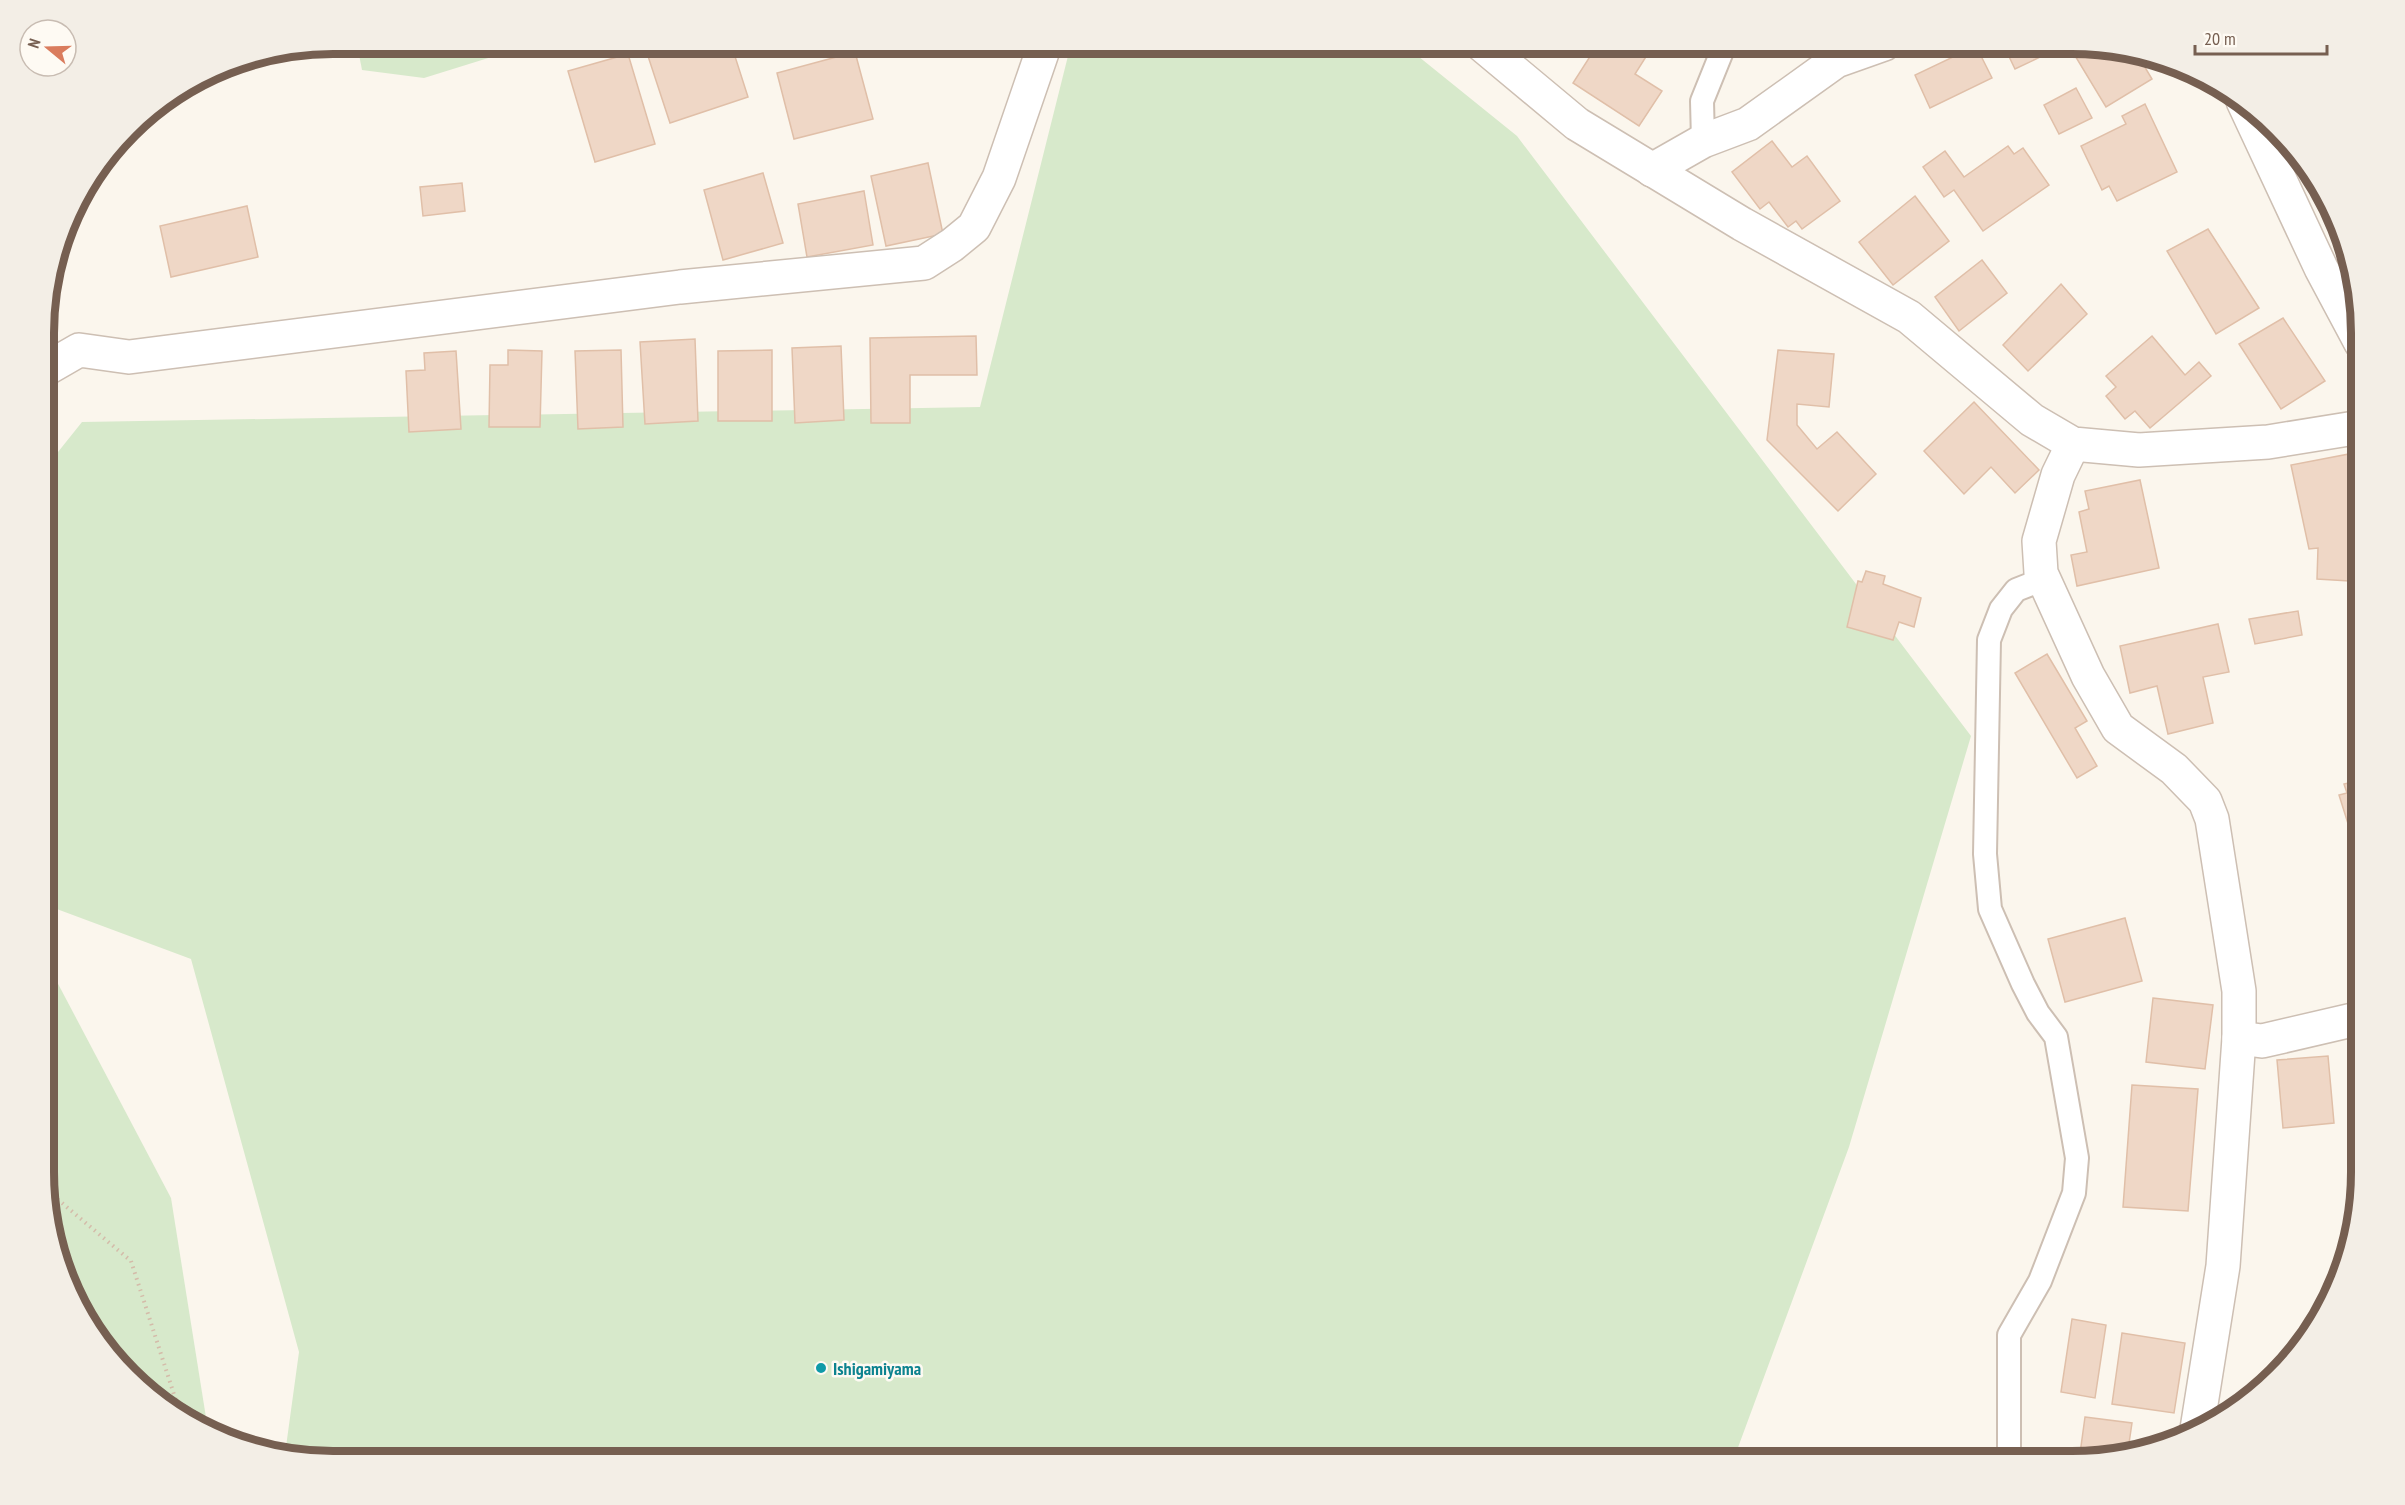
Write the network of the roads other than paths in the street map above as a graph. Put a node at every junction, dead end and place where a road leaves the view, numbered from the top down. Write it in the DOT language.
graph roads {
  1 [pos="1042,54"];
  2 [pos="1493,54"];
  3 [pos="1721,54"];
  4 [pos="1856,54"];
  5 [pos="2251,119"];
  6 [pos="1703,141"];
  7 [pos="1652,170"];
  8 [pos="2350,323"];
  9 [pos="54,364"];
  10 [pos="2351,429"];
  11 [pos="2073,444"];
  12 [pos="2043,579"];
  13 [pos="2351,1020"];
  14 [pos="2238,1038"];
  15 [pos="2197,1421"];
  16 [pos="2009,1451"];
  1 -- 9 [label="street"];
  2 -- 7 [label="street"];
  3 -- 6 [label="lane"];
  4 -- 6 [label="street"];
  5 -- 8 [label="street"];
  6 -- 7 [label="street"];
  7 -- 11 [label="street"];
  10 -- 11 [label="street"];
  11 -- 12 [label="street"];
  12 -- 14 [label="street"];
  12 -- 16 [label="lane"];
  13 -- 14 [label="street"];
  14 -- 15 [label="street"];
}
